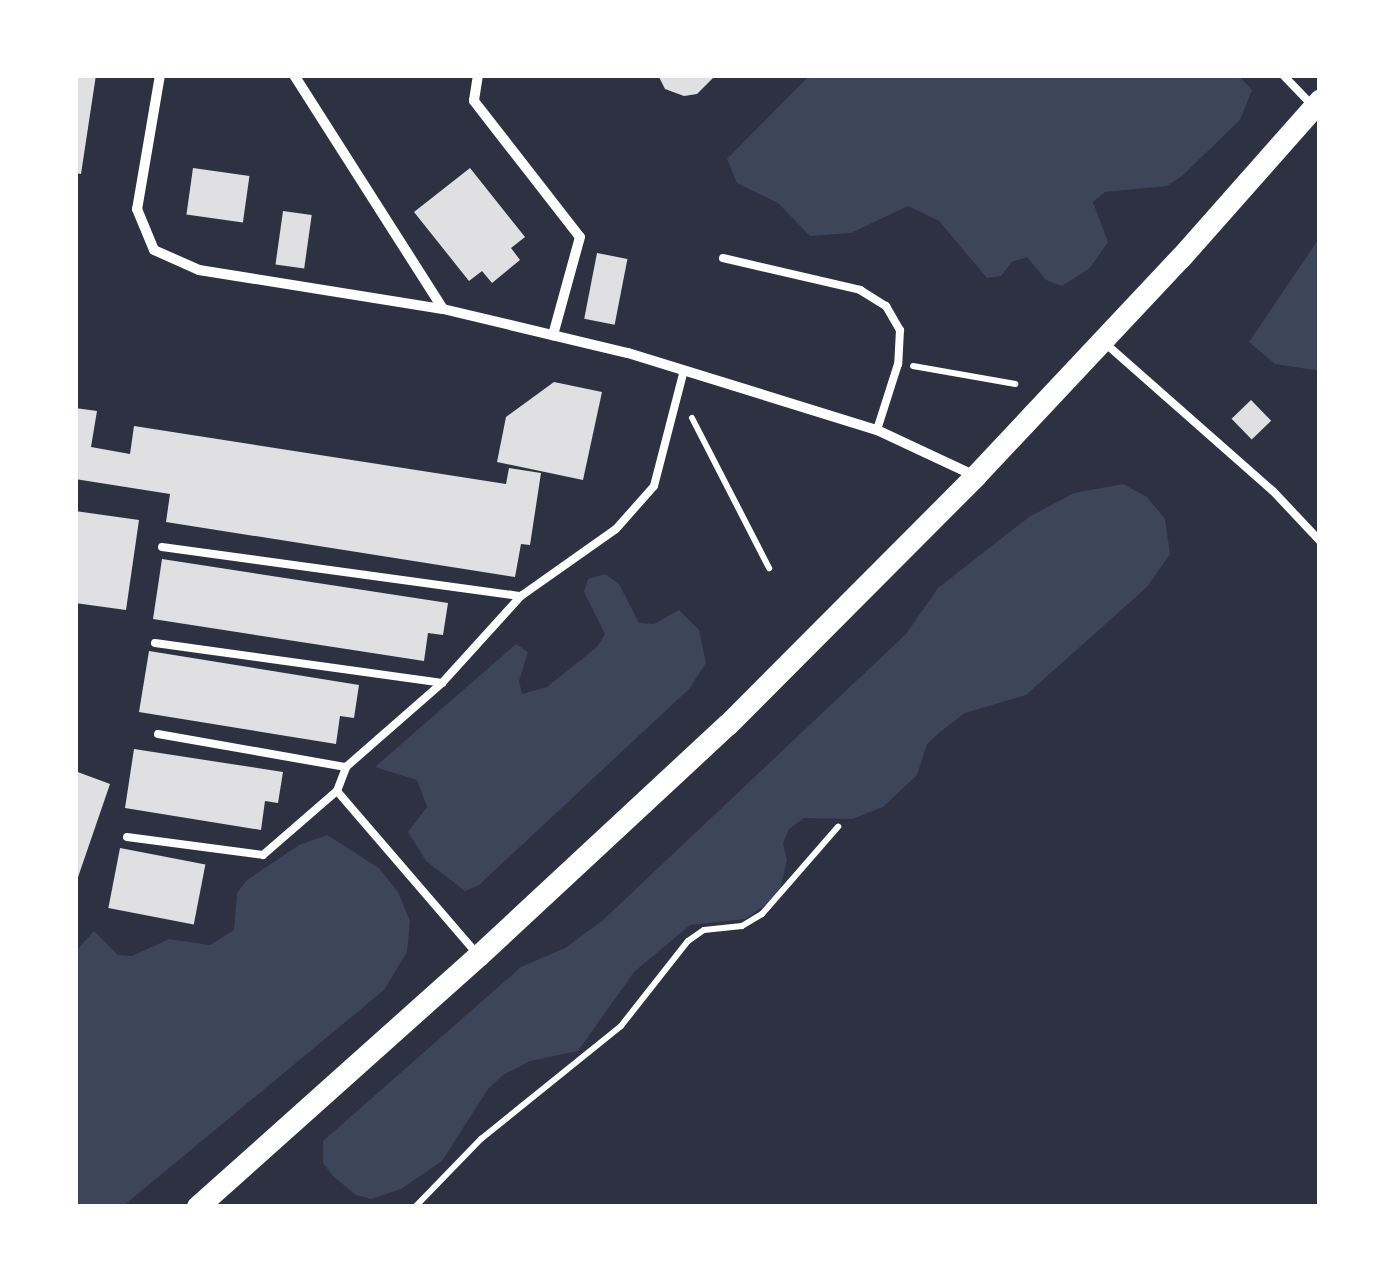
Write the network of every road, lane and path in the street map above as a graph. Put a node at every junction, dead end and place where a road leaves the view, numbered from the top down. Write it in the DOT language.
graph roads {
  1 [pos="160,75"];
  2 [pos="294,75"];
  3 [pos="478,75"];
  4 [pos="1283,75"];
  5 [pos="1317,104"];
  6 [pos="723,258"];
  7 [pos="443,309"];
  8 [pos="553,335"];
  9 [pos="1104,341"];
  10 [pos="898,364"];
  11 [pos="684,370"];
  12 [pos="1015,384"];
  13 [pos="680,395"];
  14 [pos="877,430"];
  15 [pos="976,476"];
  16 [pos="1320,540"];
  17 [pos="162,547"];
  18 [pos="769,568"];
  19 [pos="521,596"];
  20 [pos="155,643"];
  21 [pos="442,683"];
  22 [pos="158,734"];
  23 [pos="346,766"];
  24 [pos="337,791"];
  25 [pos="838,826"];
  26 [pos="127,837"];
  27 [pos="479,956"];
  28 [pos="198,1207"];
  29 [pos="416,1207"];
  1 -- 7 [label="street"];
  2 -- 7 [label="street"];
  3 -- 8 [label="street"];
  4 -- 5 [label="lane"];
  5 -- 9 [label="main road"];
  6 -- 10 [label="lane"];
  7 -- 8 [label="street"];
  8 -- 11 [label="street"];
  9 -- 15 [label="main road"];
  9 -- 16 [label="lane"];
  10 -- 12 [label="path"];
  10 -- 14 [label="lane"];
  11 -- 13 [label="lane"];
  11 -- 14 [label="street"];
  13 -- 18 [label="path"];
  13 -- 19 [label="lane"];
  14 -- 15 [label="street"];
  15 -- 27 [label="main road"];
  17 -- 19 [label="lane"];
  19 -- 21 [label="lane"];
  20 -- 21 [label="lane"];
  21 -- 23 [label="lane"];
  22 -- 23 [label="lane"];
  23 -- 24 [label="lane"];
  24 -- 26 [label="lane"];
  24 -- 27 [label="lane"];
  25 -- 29 [label="path"];
  27 -- 28 [label="main road"];
}
